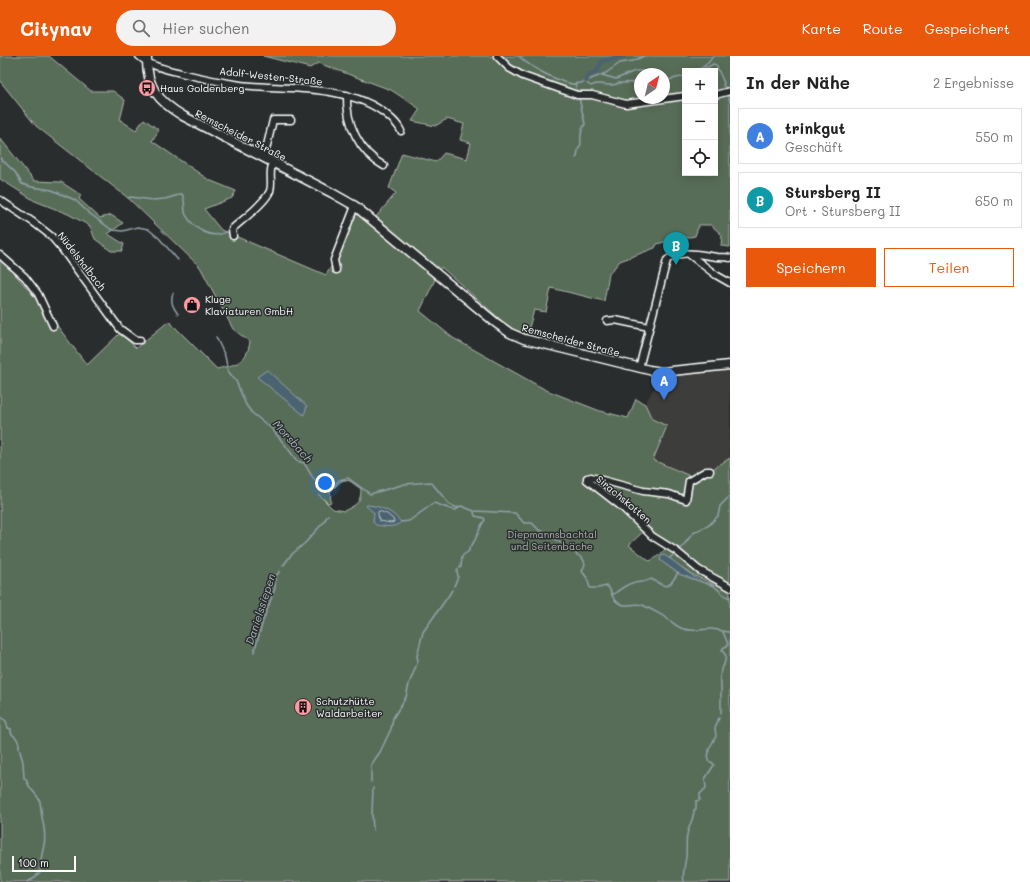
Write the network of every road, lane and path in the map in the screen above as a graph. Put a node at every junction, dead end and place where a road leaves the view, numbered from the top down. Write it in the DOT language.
graph roads {
  1 [pos="139,56"];
  2 [pos="497,56"];
  3 [pos="147,59"];
  4 [pos="730,91"];
  5 [pos="718,94"];
  6 [pos="347,95"];
  7 [pos="682,96"];
  8 [pos="291,120"];
  9 [pos="401,131"];
  10 [pos="264,158"];
  11 [pos="273,163"];
  12 [pos="384,166"];
  13 [pos="0,200"];
  14 [pos="355,206"];
  15 [pos="233,236"];
  16 [pos="689,254"];
  17 [pos="0,255"];
  18 [pos="730,258"];
  19 [pos="336,270"];
  20 [pos="730,283"];
  21 [pos="607,321"];
  22 [pos="53,326"];
  23 [pos="650,327"];
  24 [pos="140,340"];
  25 [pos="730,365"];
  26 [pos="639,368"];
  27 [pos="710,471"];
  28 [pos="730,587"];
  1 -- 3 [label="street, Adolf-Westen-Straße"];
  2 -- 7 [label="street"];
  3 -- 6 [label="street, Adolf-Westen-Straße"];
  3 -- 10 [label="main road, Remscheider Straße"];
  4 -- 5 [label="street"];
  6 -- 9 [label="street, Adolf-Westen-Straße"];
  6 -- 12 [label="street"];
  8 -- 10 [label="street"];
  10 -- 11 [label="main road, Remscheider Straße"];
  11 -- 14 [label="main road, Remscheider Straße"];
  11 -- 15 [label="street"];
  13 -- 24 [label="street, Nüdelshalbach"];
  14 -- 19 [label="street"];
  14 -- 26 [label="main road, Remscheider Straße"];
  16 -- 18 [label="street"];
  16 -- 20 [label="street"];
  16 -- 23 [label="street"];
  17 -- 22 [label="street"];
  21 -- 23 [label="street"];
  23 -- 26 [label="street"];
  25 -- 26 [label="main road, Remscheider Straße"];
  27 -- 28 [label="street, Sirachskotten"];
}
